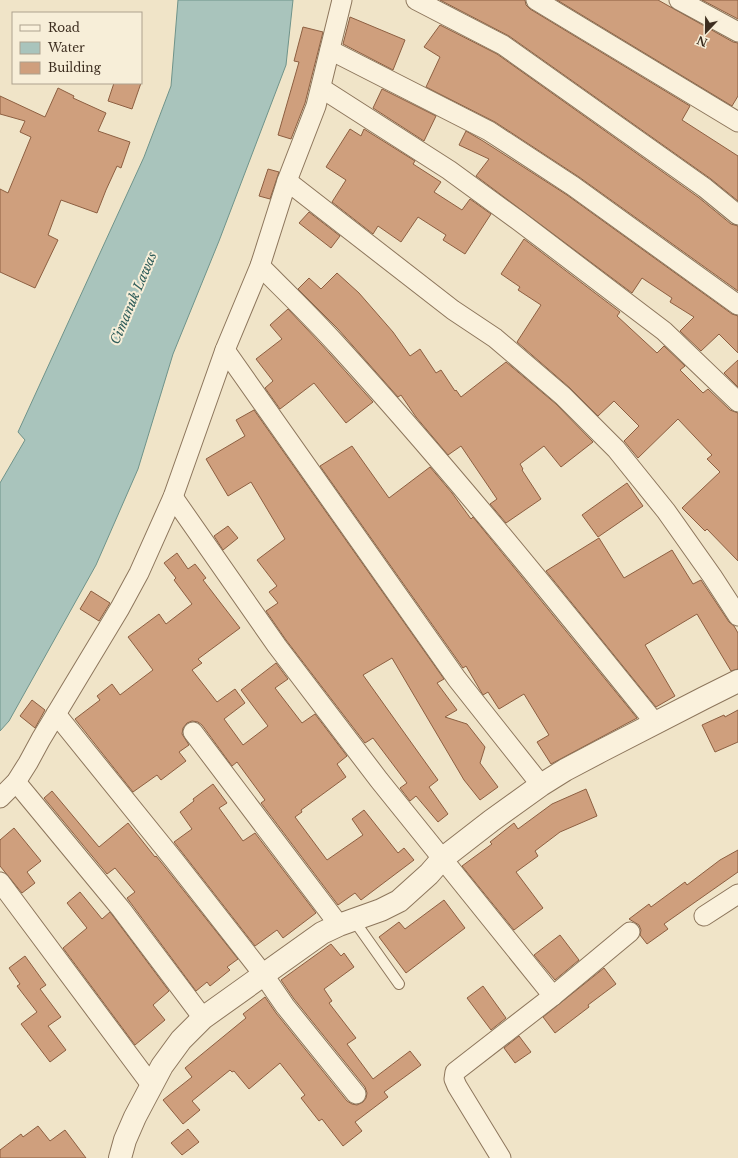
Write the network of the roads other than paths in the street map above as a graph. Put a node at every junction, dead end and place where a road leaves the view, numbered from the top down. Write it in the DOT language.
graph roads {
  1 [pos="342,0"];
  2 [pos="416,0"];
  3 [pos="536,0"];
  4 [pos="679,0"];
  5 [pos="738,32"];
  6 [pos="330,50"];
  7 [pos="321,88"];
  8 [pos="738,122"];
  9 [pos="287,182"];
  10 [pos="738,215"];
  11 [pos="260,266"];
  12 [pos="738,305"];
  13 [pos="225,350"];
  14 [pos="738,402"];
  15 [pos="173,497"];
  16 [pos="738,616"];
  17 [pos="738,681"];
  18 [pos="56,714"];
  19 [pos="655,723"];
  20 [pos="193,732"];
  21 [pos="16,782"];
  22 [pos="541,785"];
  23 [pos="0,798"];
  24 [pos="442,859"];
  25 [pos="0,882"];
  26 [pos="738,894"];
  27 [pos="704,916"];
  28 [pos="346,922"];
  29 [pos="630,932"];
  30 [pos="263,974"];
  31 [pos="399,984"];
  32 [pos="553,996"];
  33 [pos="203,1018"];
  34 [pos="152,1086"];
  35 [pos="356,1094"];
  36 [pos="120,1158"];
  37 [pos="501,1158"];
  1 -- 6 [label="street"];
  2 -- 10 [label="street"];
  3 -- 8 [label="street"];
  4 -- 5 [label="street"];
  6 -- 7 [label="street"];
  6 -- 12 [label="street"];
  7 -- 9 [label="street"];
  7 -- 14 [label="street"];
  9 -- 11 [label="street"];
  9 -- 16 [label="street"];
  11 -- 13 [label="street"];
  11 -- 19 [label="street"];
  13 -- 15 [label="street"];
  13 -- 22 [label="street"];
  15 -- 18 [label="street"];
  15 -- 24 [label="street"];
  17 -- 19 [label="street"];
  18 -- 21 [label="street"];
  18 -- 30 [label="street"];
  19 -- 22 [label="street"];
  20 -- 28 [label="street"];
  21 -- 23 [label="street"];
  21 -- 33 [label="street"];
  22 -- 24 [label="street"];
  24 -- 28 [label="street"];
  24 -- 32 [label="street"];
  25 -- 34 [label="street"];
  26 -- 27 [label="street"];
  28 -- 30 [label="street"];
  28 -- 31 [label="lane"];
  29 -- 32 [label="street"];
  30 -- 33 [label="street"];
  30 -- 35 [label="street"];
  32 -- 37 [label="street"];
  33 -- 34 [label="street"];
  34 -- 36 [label="street"];
}
